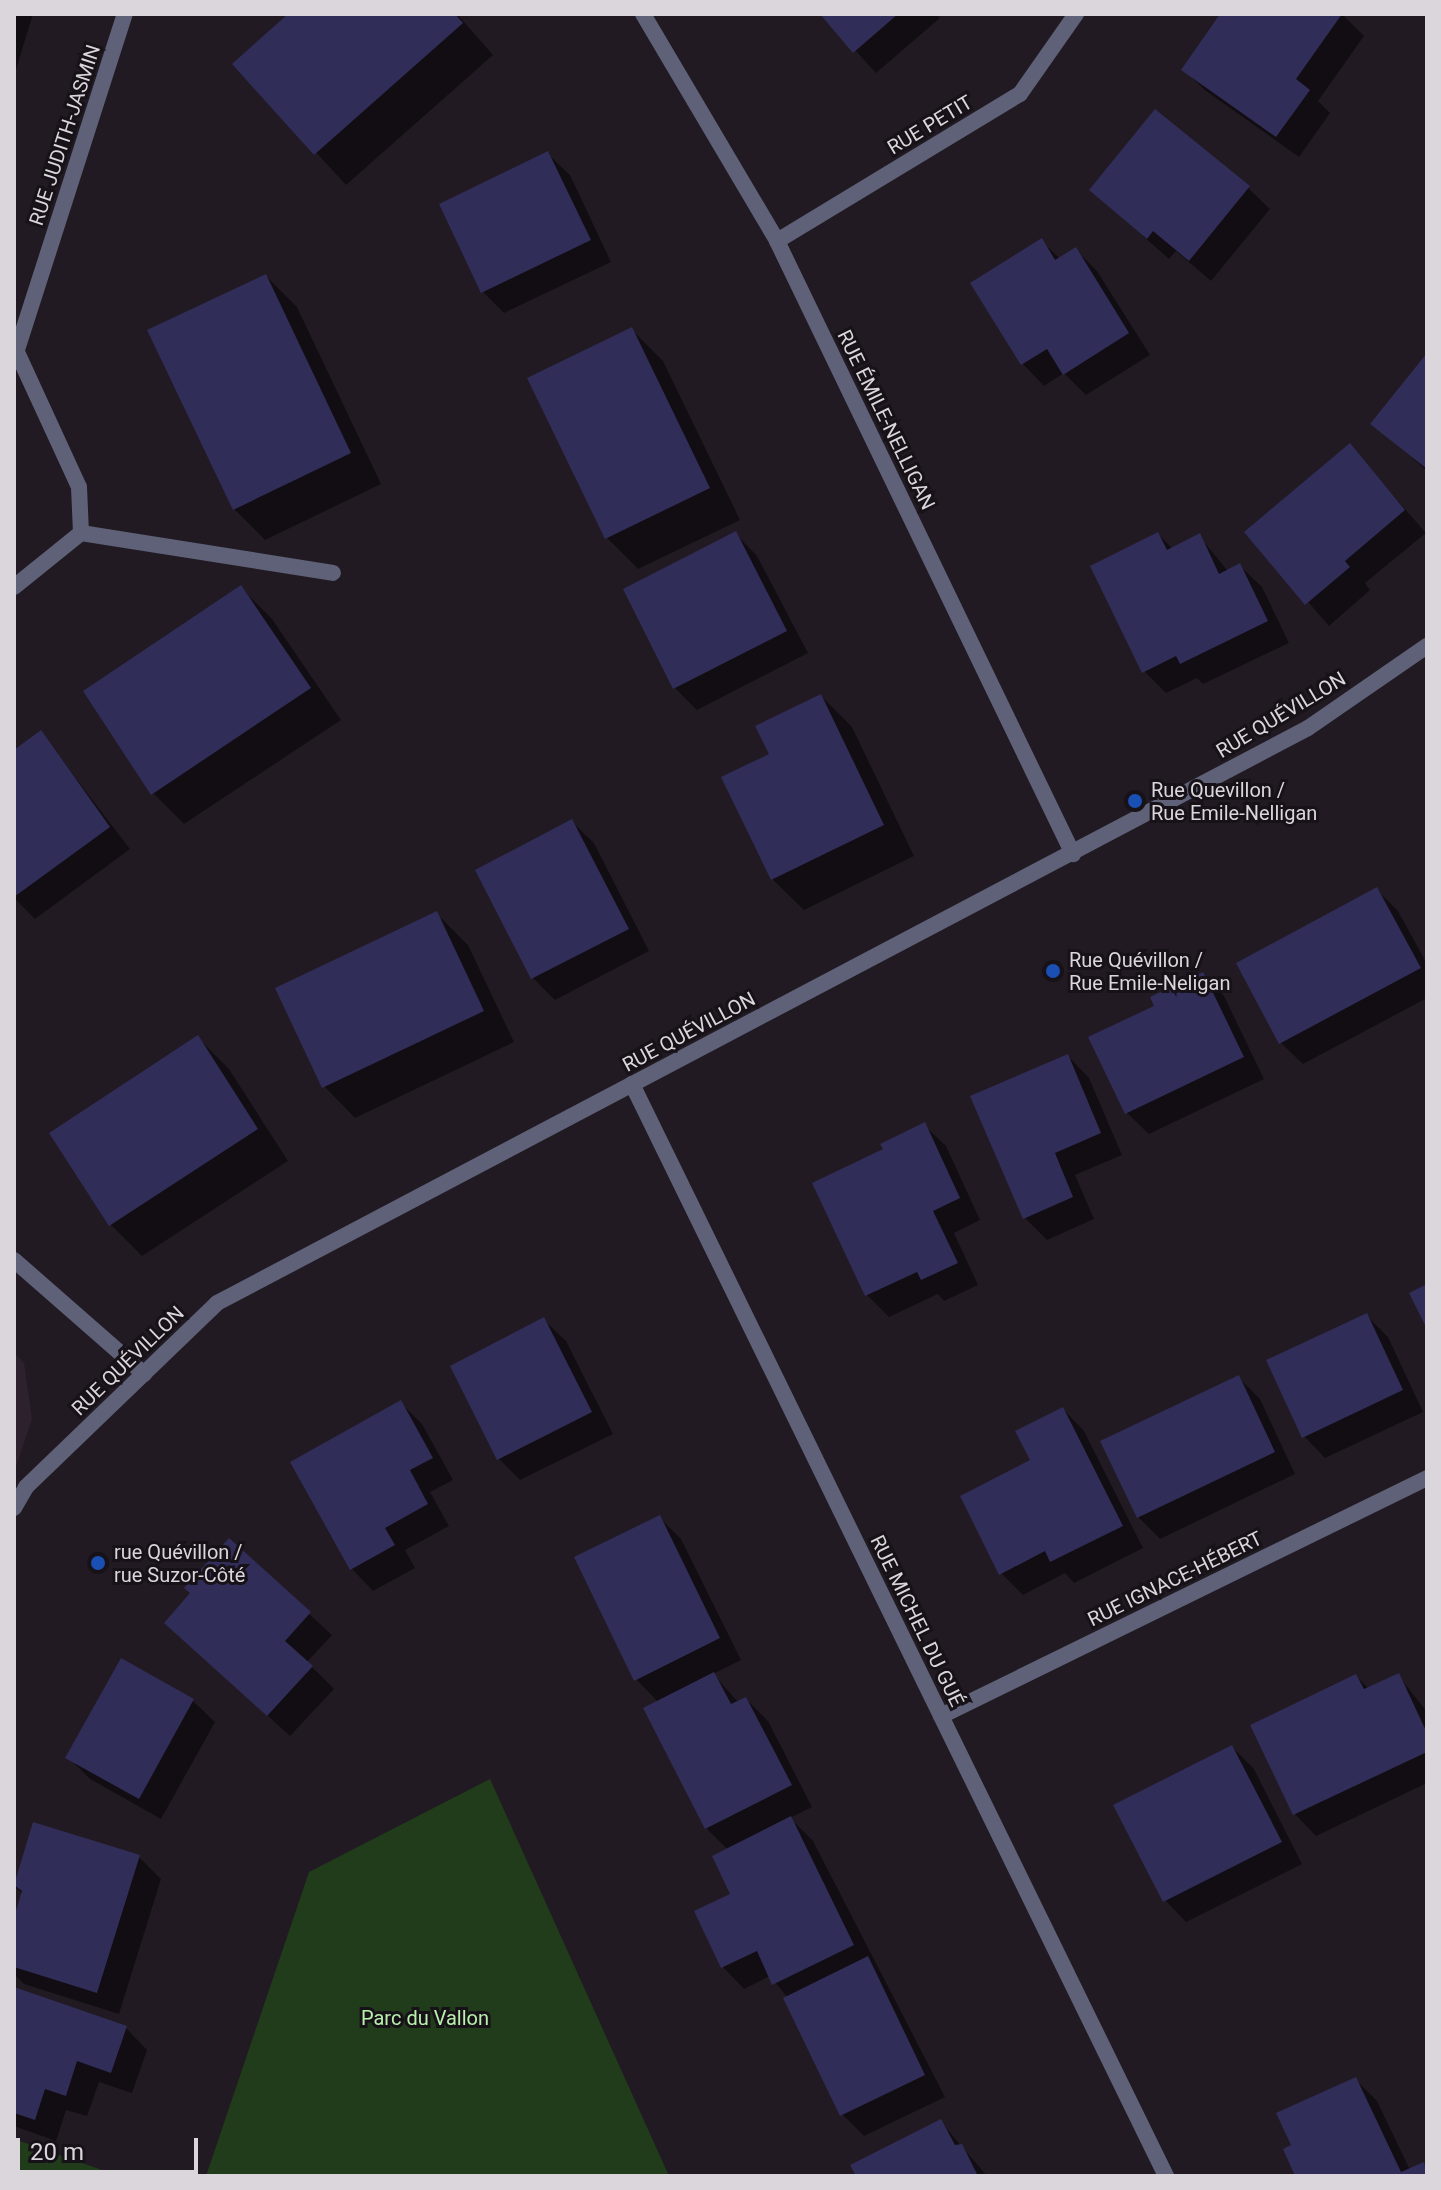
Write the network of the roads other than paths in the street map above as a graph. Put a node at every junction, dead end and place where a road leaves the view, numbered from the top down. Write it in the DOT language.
graph roads {
  1 [pos="125,14"];
  2 [pos="643,14"];
  3 [pos="1076,14"];
  4 [pos="777,241"];
  5 [pos="15,356"];
  6 [pos="81,533"];
  7 [pos="333,573"];
  8 [pos="14,587"];
  9 [pos="1427,646"];
  10 [pos="1073,854"];
  11 [pos="632,1084"];
  12 [pos="14,1260"];
  13 [pos="144,1374"];
  14 [pos="1427,1478"];
  15 [pos="14,1508"];
  16 [pos="941,1716"];
  17 [pos="1166,2176"];
  1 -- 5 [label="street, RUE JUDITH-JASMIN"];
  2 -- 4 [label="street, RUE ÉMILE-NELLIGAN"];
  3 -- 4 [label="street, RUE PETIT"];
  4 -- 10 [label="street, RUE ÉMILE-NELLIGAN"];
  5 -- 6 [label="street"];
  6 -- 7 [label="street"];
  6 -- 8 [label="street"];
  9 -- 10 [label="street, RUE QUÉVILLON"];
  10 -- 11 [label="street, RUE QUÉVILLON"];
  11 -- 13 [label="street, RUE QUÉVILLON"];
  11 -- 16 [label="street, RUE MICHEL DU GUÉ"];
  12 -- 13 [label="street"];
  13 -- 15 [label="street, RUE QUÉVILLON"];
  14 -- 16 [label="street, RUE IGNACE-HÉBERT"];
  16 -- 17 [label="street, RUE MICHEL DU GUÉ"];
}
